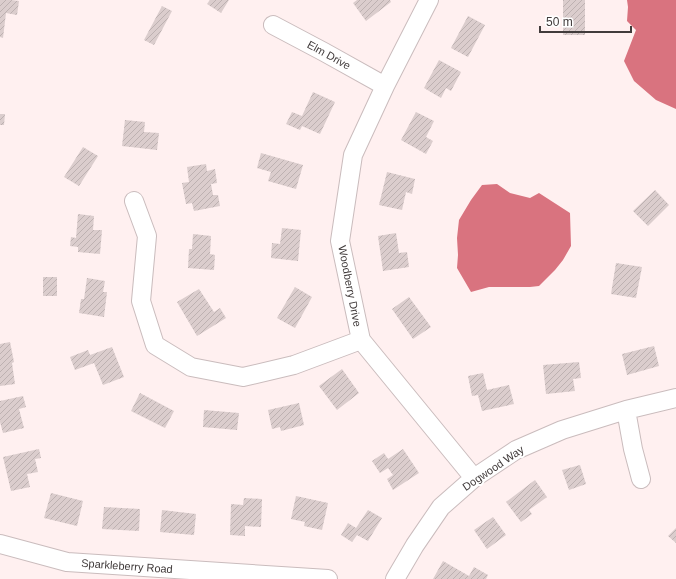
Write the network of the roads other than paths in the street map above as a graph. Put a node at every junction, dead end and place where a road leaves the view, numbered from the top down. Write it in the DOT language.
graph roads {
  1 [pos="428,0"];
  2 [pos="273,25"];
  3 [pos="385,86"];
  4 [pos="134,201"];
  5 [pos="361,340"];
  6 [pos="676,398"];
  7 [pos="626,410"];
  8 [pos="474,478"];
  9 [pos="641,478"];
  10 [pos="0,544"];
  11 [pos="328,579"];
  12 [pos="395,579"];
  1 -- 3 [label="street, Woodberry Drive"];
  2 -- 3 [label="street, Elm Drive"];
  3 -- 5 [label="street, Woodberry Drive"];
  4 -- 5 [label="street"];
  5 -- 8 [label="street, Woodberry Drive"];
  6 -- 7 [label="street, Dogwood Way"];
  7 -- 8 [label="street, Dogwood Way"];
  7 -- 9 [label="street"];
  8 -- 12 [label="street, Dogwood Way"];
  10 -- 11 [label="street, Sparkleberry Road"];
}
